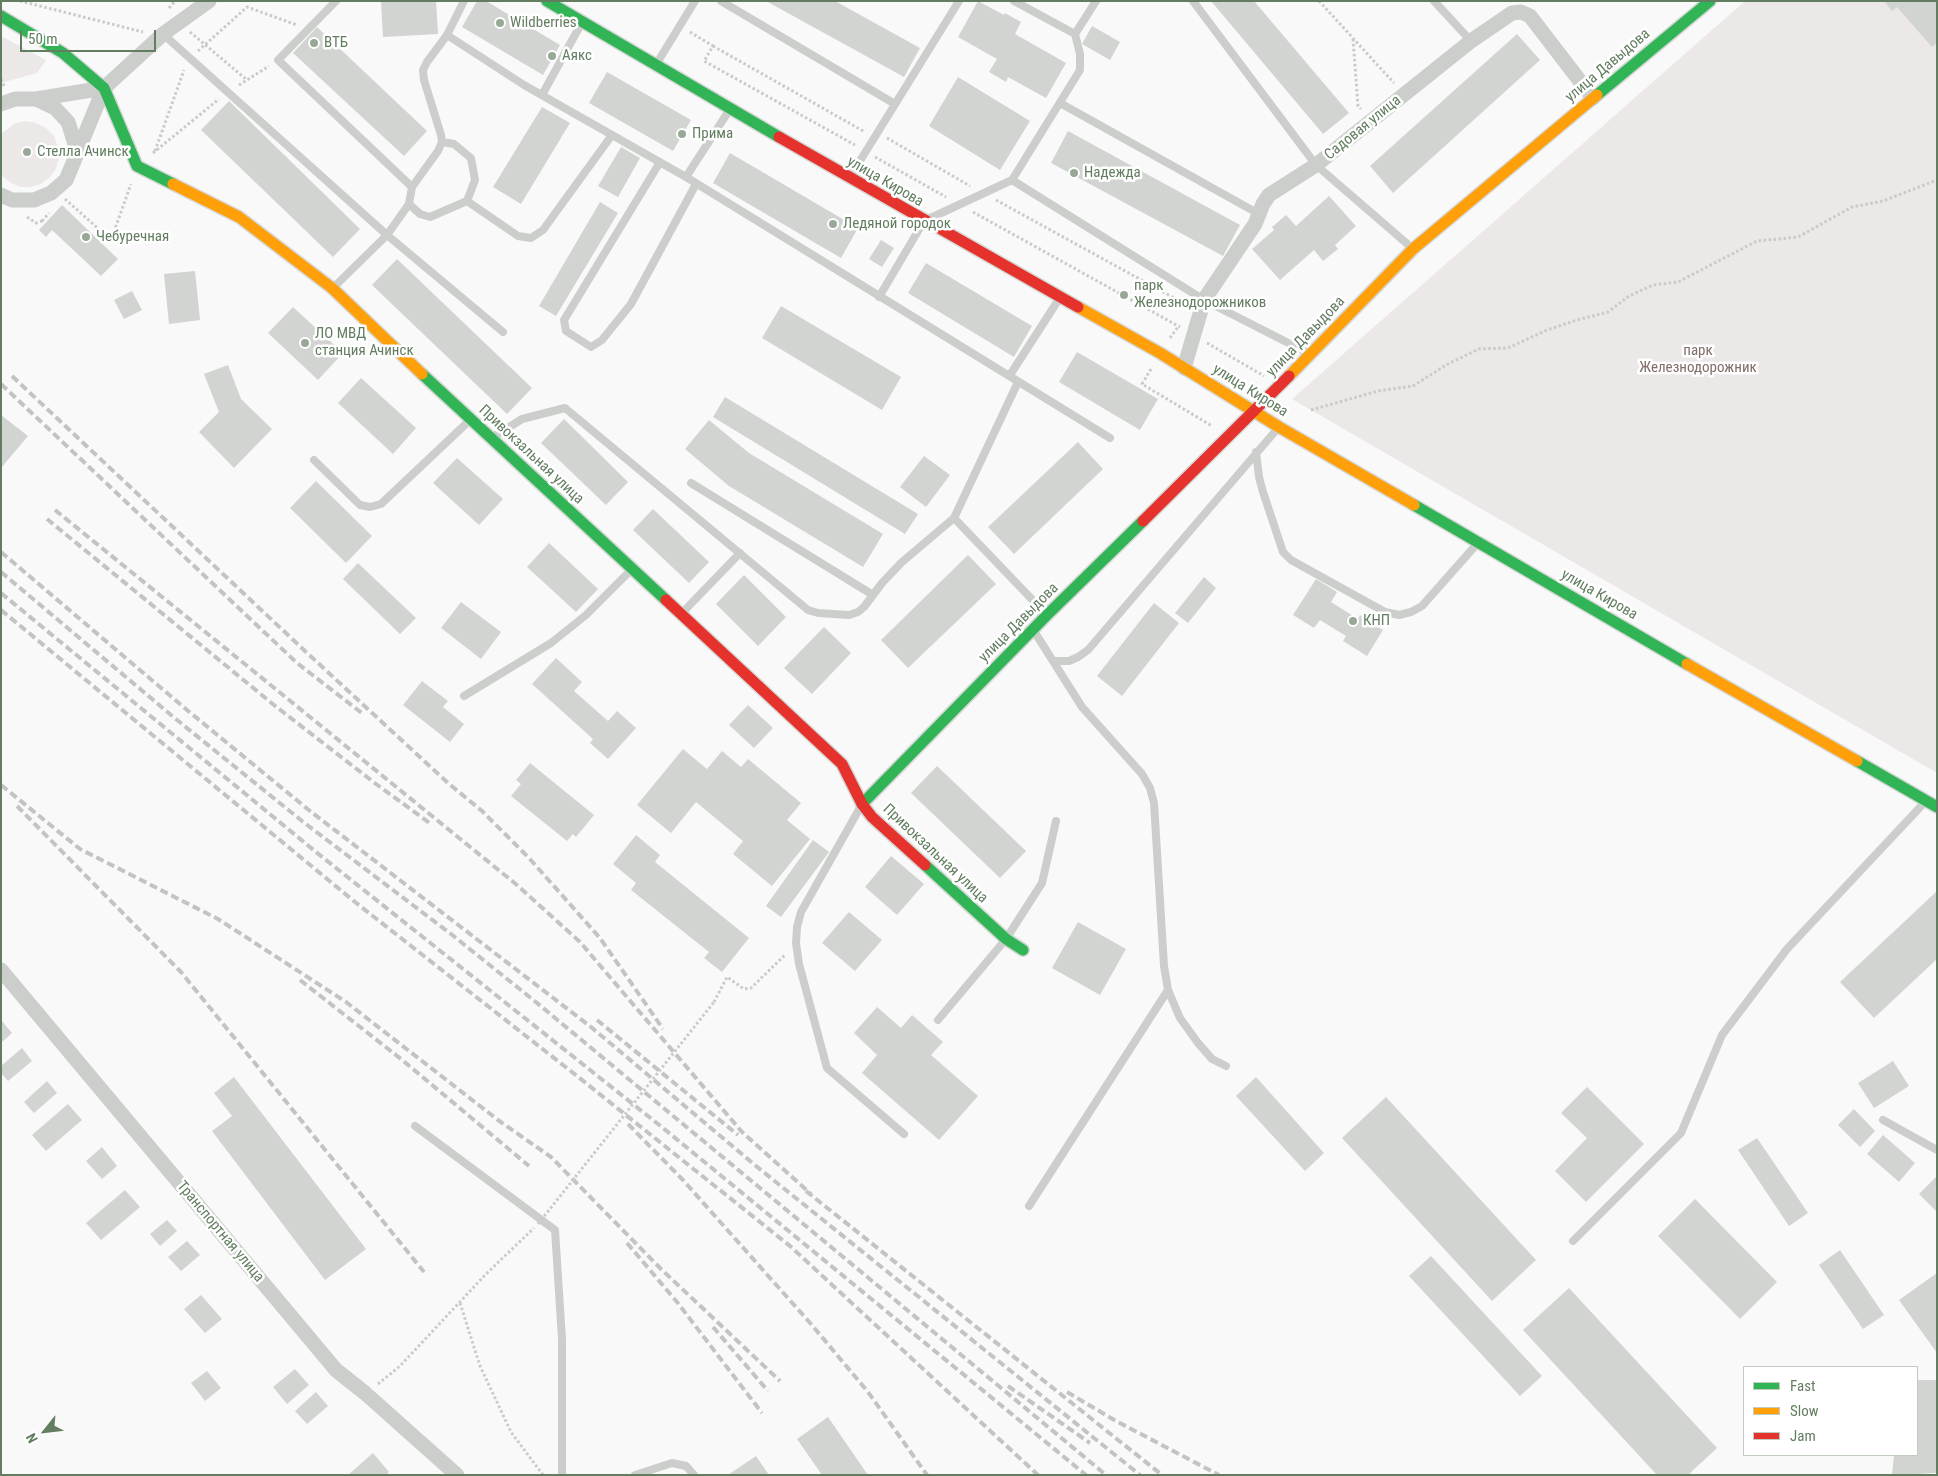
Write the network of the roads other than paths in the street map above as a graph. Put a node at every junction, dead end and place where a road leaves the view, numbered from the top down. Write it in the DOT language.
graph roads {
  1 [pos="209,1"];
  2 [pos="336,1"];
  3 [pos="464,1"];
  4 [pos="547,1"];
  5 [pos="695,1"];
  6 [pos="721,1"];
  7 [pos="959,1"];
  8 [pos="1014,1"];
  9 [pos="1096,1"];
  10 [pos="1193,1"];
  11 [pos="1434,1"];
  12 [pos="1710,1"];
  13 [pos="1,16"];
  14 [pos="582,22"];
  15 [pos="157,30"];
  16 [pos="1075,34"];
  17 [pos="447,35"];
  18 [pos="1472,41"];
  19 [pos="656,65"];
  20 [pos="104,88"];
  21 [pos="542,95"];
  22 [pos="1593,98"];
  23 [pos="36,99"];
  24 [pos="1060,103"];
  25 [pos="1,104"];
  26 [pos="895,104"];
  27 [pos="730,109"];
  28 [pos="612,135"];
  29 [pos="442,142"];
  30 [pos="74,161"];
  31 [pos="660,162"];
  32 [pos="1316,165"];
  33 [pos="686,177"];
  34 [pos="849,178"];
  35 [pos="1012,180"];
  36 [pos="696,184"];
  37 [pos="412,187"];
  38 [pos="1,195"];
  39 [pos="467,201"];
  40 [pos="409,204"];
  41 [pos="1259,214"];
  42 [pos="924,221"];
  43 [pos="387,235"];
  44 [pos="1413,249"];
  45 [pos="332,288"];
  46 [pos="879,296"];
  47 [pos="1060,298"];
  48 [pos="1204,300"];
  49 [pos="503,332"];
  50 [pos="1310,354"];
  51 [pos="1184,368"];
  52 [pos="1010,376"];
  53 [pos="1018,382"];
  54 [pos="1254,412"];
  55 [pos="470,419"];
  56 [pos="1279,427"];
  57 [pos="1110,438"];
  58 [pos="491,439"];
  59 [pos="1256,452"];
  60 [pos="314,460"];
  61 [pos="691,483"];
  62 [pos="954,518"];
  63 [pos="1478,542"];
  64 [pos="740,554"];
  65 [pos="632,569"];
  66 [pos="873,595"];
  67 [pos="681,614"];
  68 [pos="1047,615"];
  69 [pos="1033,629"];
  70 [pos="1054,660"];
  71 [pos="464,696"];
  72 [pos="1926,800"];
  73 [pos="862,804"];
  74 [pos="1937,807"];
  75 [pos="1056,821"];
  76 [pos="1006,939"];
  77 [pos="1024,950"];
  78 [pos="1,970"];
  79 [pos="1168,990"];
  80 [pos="938,1020"];
  81 [pos="1226,1066"];
  82 [pos="1883,1120"];
  83 [pos="416,1126"];
  84 [pos="904,1134"];
  85 [pos="1937,1150"];
  86 [pos="1030,1206"];
  87 [pos="1573,1241"];
  88 [pos="457,1475"];
  89 [pos="562,1475"];
  90 [pos="635,1475"];
  91 [pos="694,1475"];
  1 -- 15 [label="street"];
  2 -- 37 [label="lane"];
  3 -- 17 [label="lane"];
  4 -- 14 [label="street, улица Кирова"];
  5 -- 19 [label="lane"];
  6 -- 26 [label="lane"];
  7 -- 26 [label="lane"];
  8 -- 16 [label="lane"];
  9 -- 16 [label="lane"];
  10 -- 32 [label="lane"];
  11 -- 18 [label="lane"];
  12 -- 22 [label="street, улица Давыдова"];
  13 -- 20 [label="street, Привокзальная улица"];
  14 -- 19 [label="street, улица Кирова"];
  14 -- 21 [label="lane"];
  15 -- 20 [label="street"];
  15 -- 43 [label="lane"];
  16 -- 24 [label="lane"];
  17 -- 21 [label="lane"];
  17 -- 29 [label="lane"];
  18 -- 22 [label="street, Садовая улица"];
  18 -- 32 [label="street, Садовая улица"];
  19 -- 27 [label="street, улица Кирова"];
  20 -- 23 [label="street"];
  20 -- 30 [label="street"];
  20 -- 45 [label="street, Привокзальная улица"];
  21 -- 28 [label="lane"];
  22 -- 44 [label="street, улица Давыдова"];
  23 -- 25 [label="street"];
  23 -- 30 [label="street"];
  24 -- 35 [label="lane"];
  24 -- 41 [label="lane"];
  26 -- 34 [label="lane"];
  27 -- 33 [label="lane"];
  27 -- 34 [label="street, улица Кирова"];
  28 -- 31 [label="lane"];
  28 -- 39 [label="lane"];
  29 -- 37 [label="lane"];
  29 -- 39 [label="lane"];
  30 -- 38 [label="street"];
  31 -- 33 [label="lane"];
  31 -- 36 [label="lane"];
  32 -- 41 [label="street, Садовая улица"];
  32 -- 44 [label="lane"];
  33 -- 36 [label="lane"];
  34 -- 42 [label="street, улица Кирова"];
  35 -- 42 [label="lane"];
  35 -- 48 [label="lane"];
  36 -- 46 [label="lane"];
  37 -- 40 [label="lane"];
  39 -- 40 [label="lane"];
  40 -- 43 [label="lane"];
  41 -- 48 [label="street, Садовая улица"];
  42 -- 46 [label="lane"];
  42 -- 47 [label="street, улица Кирова"];
  43 -- 45 [label="lane"];
  43 -- 49 [label="lane"];
  44 -- 50 [label="street, улица Давыдова"];
  45 -- 55 [label="street, Привокзальная улица"];
  46 -- 52 [label="lane"];
  47 -- 51 [label="street, улица Кирова"];
  47 -- 52 [label="lane"];
  48 -- 50 [label="lane"];
  48 -- 51 [label="street, Садовая улица"];
  50 -- 54 [label="street, улица Давыдова"];
  51 -- 54 [label="street, улица Кирова"];
  52 -- 53 [label="lane"];
  53 -- 57 [label="lane"];
  53 -- 62 [label="lane"];
  54 -- 56 [label="street, улица Кирова"];
  54 -- 68 [label="street, улица Давыдова"];
  55 -- 58 [label="street, Привокзальная улица"];
  55 -- 60 [label="lane"];
  56 -- 59 [label="lane"];
  56 -- 63 [label="street, улица Кирова"];
  58 -- 64 [label="lane"];
  58 -- 65 [label="street, Привокзальная улица"];
  59 -- 63 [label="lane"];
  59 -- 70 [label="lane"];
  61 -- 66 [label="lane"];
  62 -- 66 [label="lane"];
  62 -- 68 [label="lane"];
  63 -- 72 [label="street, улица Кирова"];
  64 -- 66 [label="lane"];
  64 -- 67 [label="lane"];
  65 -- 67 [label="street, Привокзальная улица"];
  65 -- 71 [label="lane"];
  67 -- 73 [label="street, Привокзальная улица"];
  68 -- 69 [label="street, улица Давыдова"];
  69 -- 70 [label="lane"];
  69 -- 73 [label="street, улица Давыдова"];
  70 -- 79 [label="lane"];
  72 -- 74 [label="street, улица Кирова"];
  72 -- 87 [label="lane"];
  73 -- 76 [label="street, Привокзальная улица"];
  73 -- 84 [label="lane"];
  75 -- 76 [label="lane"];
  76 -- 77 [label="street, Привокзальная улица"];
  76 -- 80 [label="lane"];
  78 -- 88 [label="street, Транспортная улица"];
  79 -- 81 [label="lane"];
  79 -- 86 [label="lane"];
  82 -- 85 [label="lane"];
  83 -- 89 [label="lane"];
  90 -- 91 [label="lane"];
}
